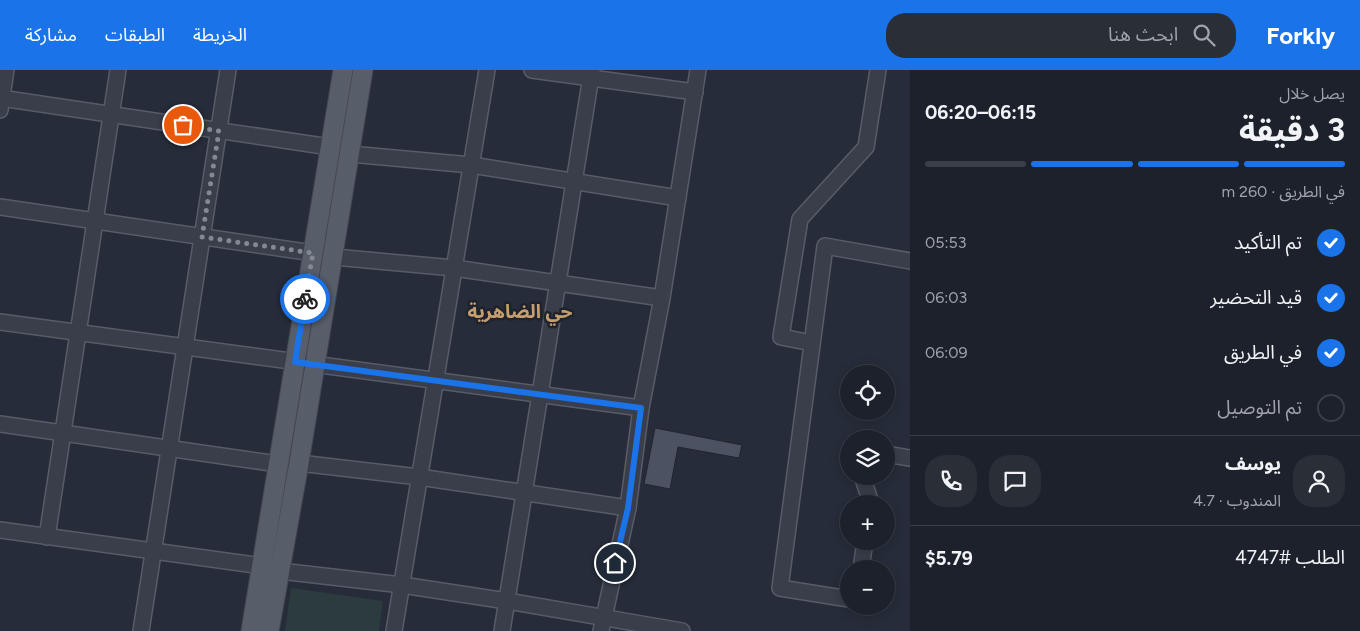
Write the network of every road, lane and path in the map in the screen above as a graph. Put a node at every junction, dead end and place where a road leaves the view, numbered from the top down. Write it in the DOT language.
graph roads {
  1 [pos="6,70"];
  2 [pos="118,70"];
  3 [pos="228,70"];
  4 [pos="343,70"];
  5 [pos="364,70"];
  6 [pos="487,70"];
  7 [pos="532,70"];
  8 [pos="698,70"];
  9 [pos="878,70"];
  10 [pos="592,74"];
  11 [pos="695,92"];
  12 [pos="1,102"];
  13 [pos="112,115"];
  14 [pos="219,131"];
  15 [pos="330,147"];
  16 [pos="350,154"];
  17 [pos="471,166"];
  18 [pos="574,182"];
  19 [pos="678,198"];
  20 [pos="0,207"];
  21 [pos="95,221"];
  22 [pos="202,237"];
  23 [pos="313,253"];
  24 [pos="334,257"];
  25 [pos="910,261"];
  26 [pos="454,268"];
  27 [pos="558,283"];
  28 [pos="662,298"];
  29 [pos="0,322"];
  30 [pos="78,332"];
  31 [pos="812,344"];
  32 [pos="185,347"];
  33 [pos="295,362"];
  34 [pos="315,365"];
  35 [pos="436,381"];
  36 [pos="540,394"];
  37 [pos="641,408"];
  38 [pos="0,424"];
  39 [pos="63,433"];
  40 [pos="170,449"];
  41 [pos="895,456"];
  42 [pos="910,458"];
  43 [pos="299,463"];
  44 [pos="278,464"];
  45 [pos="419,477"];
  46 [pos="524,493"];
  47 [pos="628,508"];
  48 [pos="0,530"];
  49 [pos="47,537"];
  50 [pos="153,551"];
  51 [pos="271,569"];
  52 [pos="402,585"];
  53 [pos="840,598"];
  54 [pos="507,601"];
  55 [pos="602,625"];
  56 [pos="141,631"];
  57 [pos="252,631"];
  58 [pos="269,631"];
  59 [pos="394,631"];
  60 [pos="502,631"];
  61 [pos="682,631"];
  1 -- 12 [label="street"];
  2 -- 13 [label="street"];
  3 -- 14 [label="street"];
  4 -- 15 [label="main road"];
  5 -- 16 [label="main road"];
  6 -- 17 [label="street"];
  7 -- 10 [label="street"];
  8 -- 11 [label="street"];
  9 -- 31 [label="street"];
  10 -- 11 [label="street"];
  10 -- 18 [label="street"];
  11 -- 19 [label="street"];
  12 -- 13 [label="street"];
  13 -- 14 [label="street"];
  13 -- 21 [label="street"];
  14 -- 15 [label="street"];
  14 -- 22 [label="street"];
  15 -- 23 [label="main road"];
  16 -- 17 [label="street"];
  16 -- 24 [label="main road"];
  17 -- 18 [label="street"];
  17 -- 26 [label="street"];
  18 -- 19 [label="street"];
  18 -- 27 [label="street"];
  19 -- 28 [label="street"];
  20 -- 21 [label="street"];
  21 -- 22 [label="street"];
  21 -- 30 [label="street"];
  22 -- 23 [label="street"];
  22 -- 32 [label="street"];
  23 -- 33 [label="main road"];
  24 -- 26 [label="street"];
  24 -- 34 [label="main road"];
  25 -- 31 [label="street"];
  26 -- 27 [label="street"];
  26 -- 35 [label="street"];
  27 -- 28 [label="street"];
  27 -- 36 [label="street"];
  28 -- 37 [label="street"];
  29 -- 30 [label="street"];
  30 -- 32 [label="street"];
  30 -- 39 [label="street"];
  31 -- 53 [label="street"];
  32 -- 33 [label="street"];
  32 -- 40 [label="street"];
  33 -- 34 [label="street"];
  33 -- 44 [label="main road"];
  34 -- 35 [label="street"];
  34 -- 43 [label="main road"];
  35 -- 36 [label="street"];
  35 -- 45 [label="street"];
  36 -- 37 [label="street"];
  36 -- 46 [label="street"];
  37 -- 47 [label="street"];
  38 -- 39 [label="street"];
  39 -- 40 [label="street"];
  39 -- 49 [label="street"];
  40 -- 44 [label="street"];
  40 -- 50 [label="street"];
  41 -- 42 [label="street"];
  43 -- 45 [label="street"];
  43 -- 51 [label="main road"];
  44 -- 51 [label="main road"];
  45 -- 46 [label="street"];
  45 -- 52 [label="street"];
  46 -- 47 [label="street"];
  46 -- 54 [label="street"];
  47 -- 55 [label="street"];
  48 -- 49 [label="street"];
  49 -- 50 [label="street"];
  50 -- 51 [label="street"];
  50 -- 56 [label="street"];
  51 -- 52 [label="street"];
  51 -- 57 [label="main road"];
  51 -- 58 [label="main road"];
  52 -- 54 [label="street"];
  52 -- 59 [label="street"];
  54 -- 55 [label="street"];
  54 -- 60 [label="street"];
  55 -- 61 [label="street"];
}
